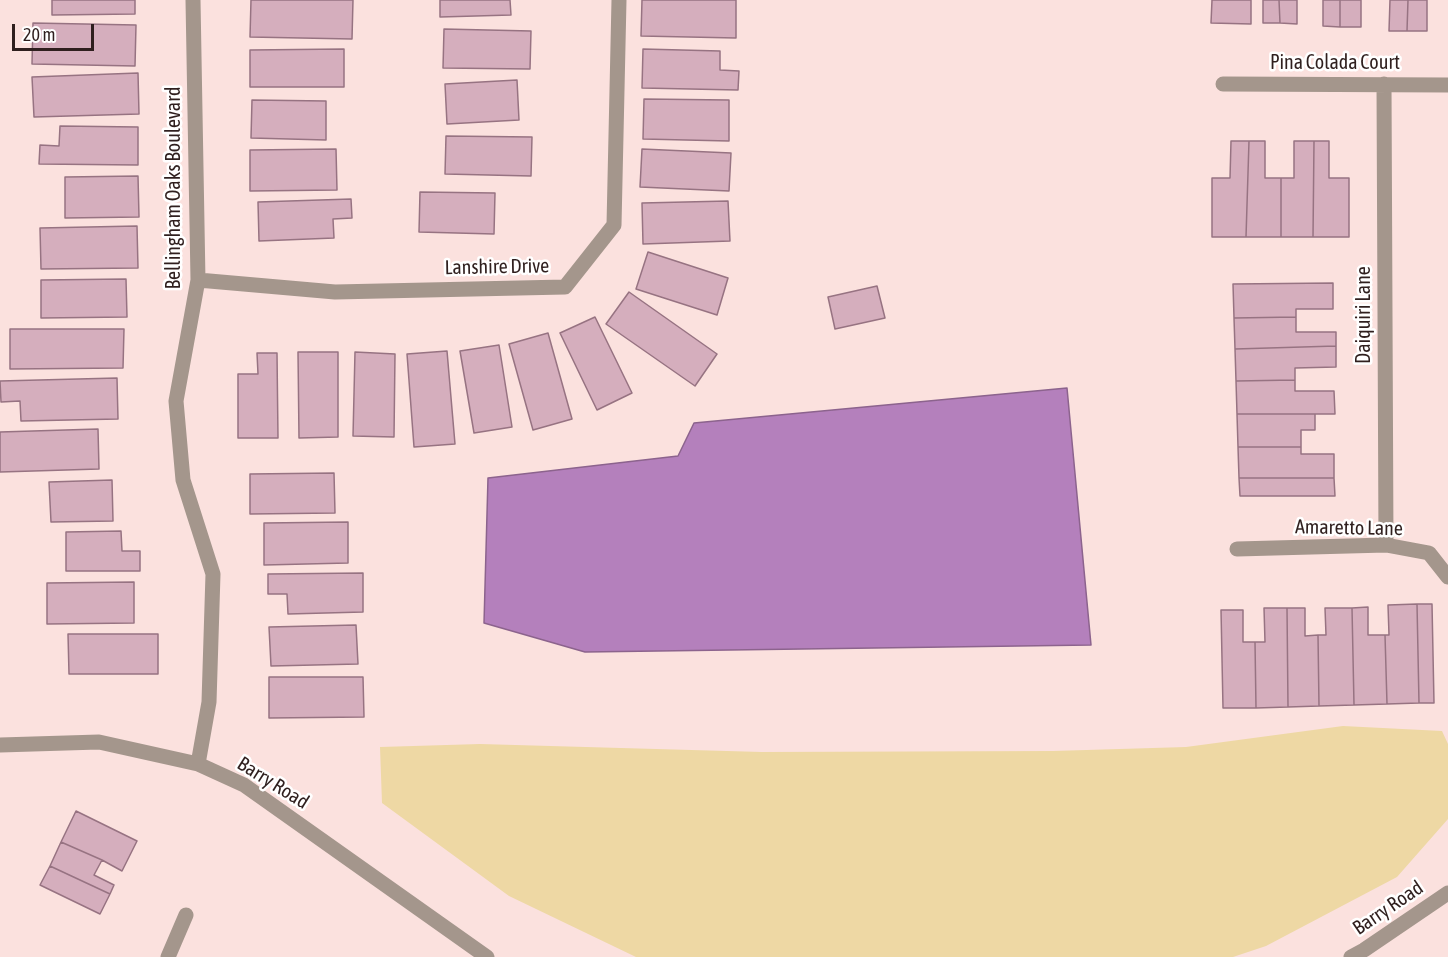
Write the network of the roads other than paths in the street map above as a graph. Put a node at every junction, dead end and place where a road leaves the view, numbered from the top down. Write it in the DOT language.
graph roads {
  1 [pos="193,0"];
  2 [pos="619,0"];
  3 [pos="1223,84"];
  4 [pos="1384,84"];
  5 [pos="1448,85"];
  6 [pos="198,280"];
  7 [pos="1386,545"];
  8 [pos="1236,549"];
  9 [pos="1448,577"];
  10 [pos="0,745"];
  11 [pos="198,764"];
  12 [pos="1448,893"];
  13 [pos="186,915"];
  14 [pos="168,957"];
  15 [pos="487,957"];
  16 [pos="1351,957"];
  1 -- 6 [label="street, Bellingham Oaks Boulevard"];
  2 -- 6 [label="street, Lanshire Drive"];
  3 -- 4 [label="street, Pina Colada Court"];
  4 -- 5 [label="street, Pina Colada Court"];
  4 -- 7 [label="street, Daiquiri Lane"];
  6 -- 11 [label="street, Bellingham Oaks Boulevard"];
  7 -- 8 [label="street, Amaretto Lane"];
  7 -- 9 [label="street, Amaretto Lane"];
  10 -- 11 [label="street, Barry Road"];
  11 -- 15 [label="street, Barry Road"];
  12 -- 16 [label="street, Barry Road"];
  13 -- 14 [label="street"];
}
